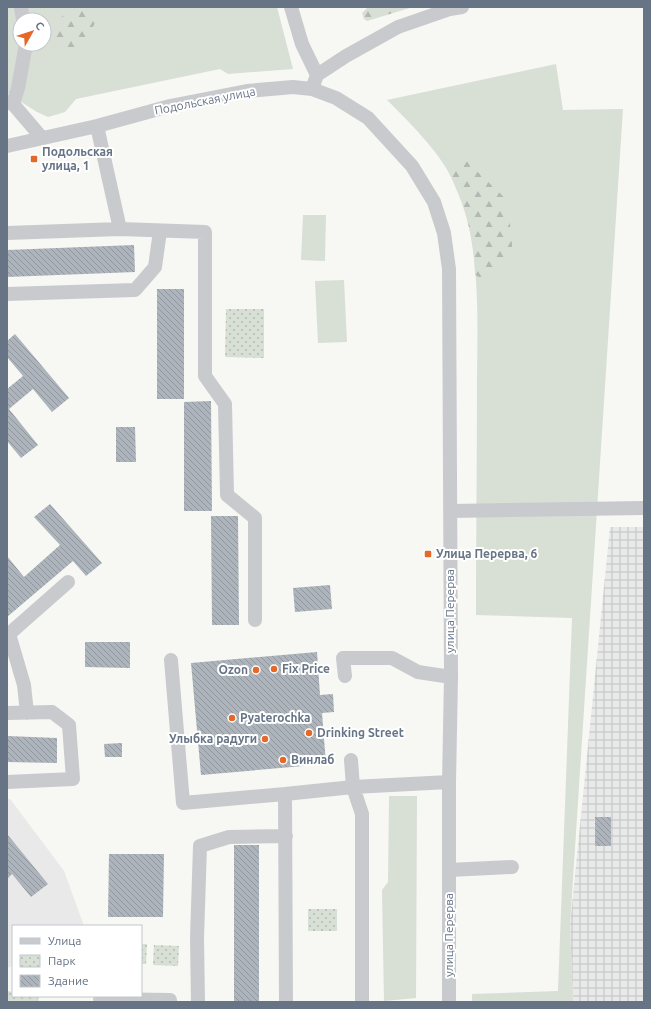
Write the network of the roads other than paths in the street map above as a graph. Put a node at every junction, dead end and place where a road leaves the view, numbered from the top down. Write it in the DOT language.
graph roads {
  1 [pos="291,7"];
  2 [pos="462,7"];
  3 [pos="25,52"];
  4 [pos="317,75"];
  5 [pos="312,89"];
  6 [pos="10,103"];
  7 [pos="97,126"];
  8 [pos="42,138"];
  9 [pos="390,141"];
  10 [pos="7,146"];
  11 [pos="120,229"];
  12 [pos="160,231"];
  13 [pos="7,232"];
  14 [pos="7,294"];
  15 [pos="644,508"];
  16 [pos="450,511"];
  17 [pos="68,582"];
  18 [pos="255,620"];
  19 [pos="171,660"];
  20 [pos="344,676"];
  21 [pos="451,677"];
  22 [pos="7,713"];
  23 [pos="27,713"];
  24 [pos="351,760"];
  25 [pos="7,782"];
  26 [pos="449,782"];
  27 [pos="353,787"];
  28 [pos="285,794"];
  29 [pos="286,836"];
  30 [pos="512,867"];
  31 [pos="449,870"];
  32 [pos="100,999"];
  33 [pos="170,1002"];
  34 [pos="198,1002"];
  35 [pos="286,1002"];
  36 [pos="362,1002"];
  37 [pos="449,1002"];
  1 -- 4 [label="street"];
  2 -- 4 [label="street"];
  3 -- 6 [label="street"];
  4 -- 5 [label="street"];
  5 -- 7 [label="street, Подольская улица"];
  5 -- 9 [label="street, Подольская улица"];
  6 -- 8 [label="street"];
  7 -- 8 [label="street, Подольская улица"];
  7 -- 11 [label="street"];
  8 -- 10 [label="street, Подольская улица"];
  9 -- 16 [label="street, улица Перерва"];
  11 -- 12 [label="street"];
  11 -- 13 [label="street"];
  12 -- 14 [label="street"];
  12 -- 18 [label="street"];
  15 -- 16 [label="street"];
  16 -- 21 [label="street, улица Перерва"];
  17 -- 23 [label="street"];
  19 -- 28 [label="street"];
  20 -- 21 [label="street"];
  21 -- 26 [label="street, улица Перерва"];
  22 -- 23 [label="street"];
  23 -- 25 [label="street"];
  24 -- 27 [label="street"];
  26 -- 27 [label="street"];
  26 -- 31 [label="street, улица Перерва"];
  27 -- 28 [label="street"];
  27 -- 36 [label="street"];
  28 -- 29 [label="street"];
  29 -- 34 [label="street"];
  29 -- 35 [label="street"];
  30 -- 31 [label="street"];
  31 -- 37 [label="street, улица Перерва"];
  32 -- 33 [label="street"];
}
